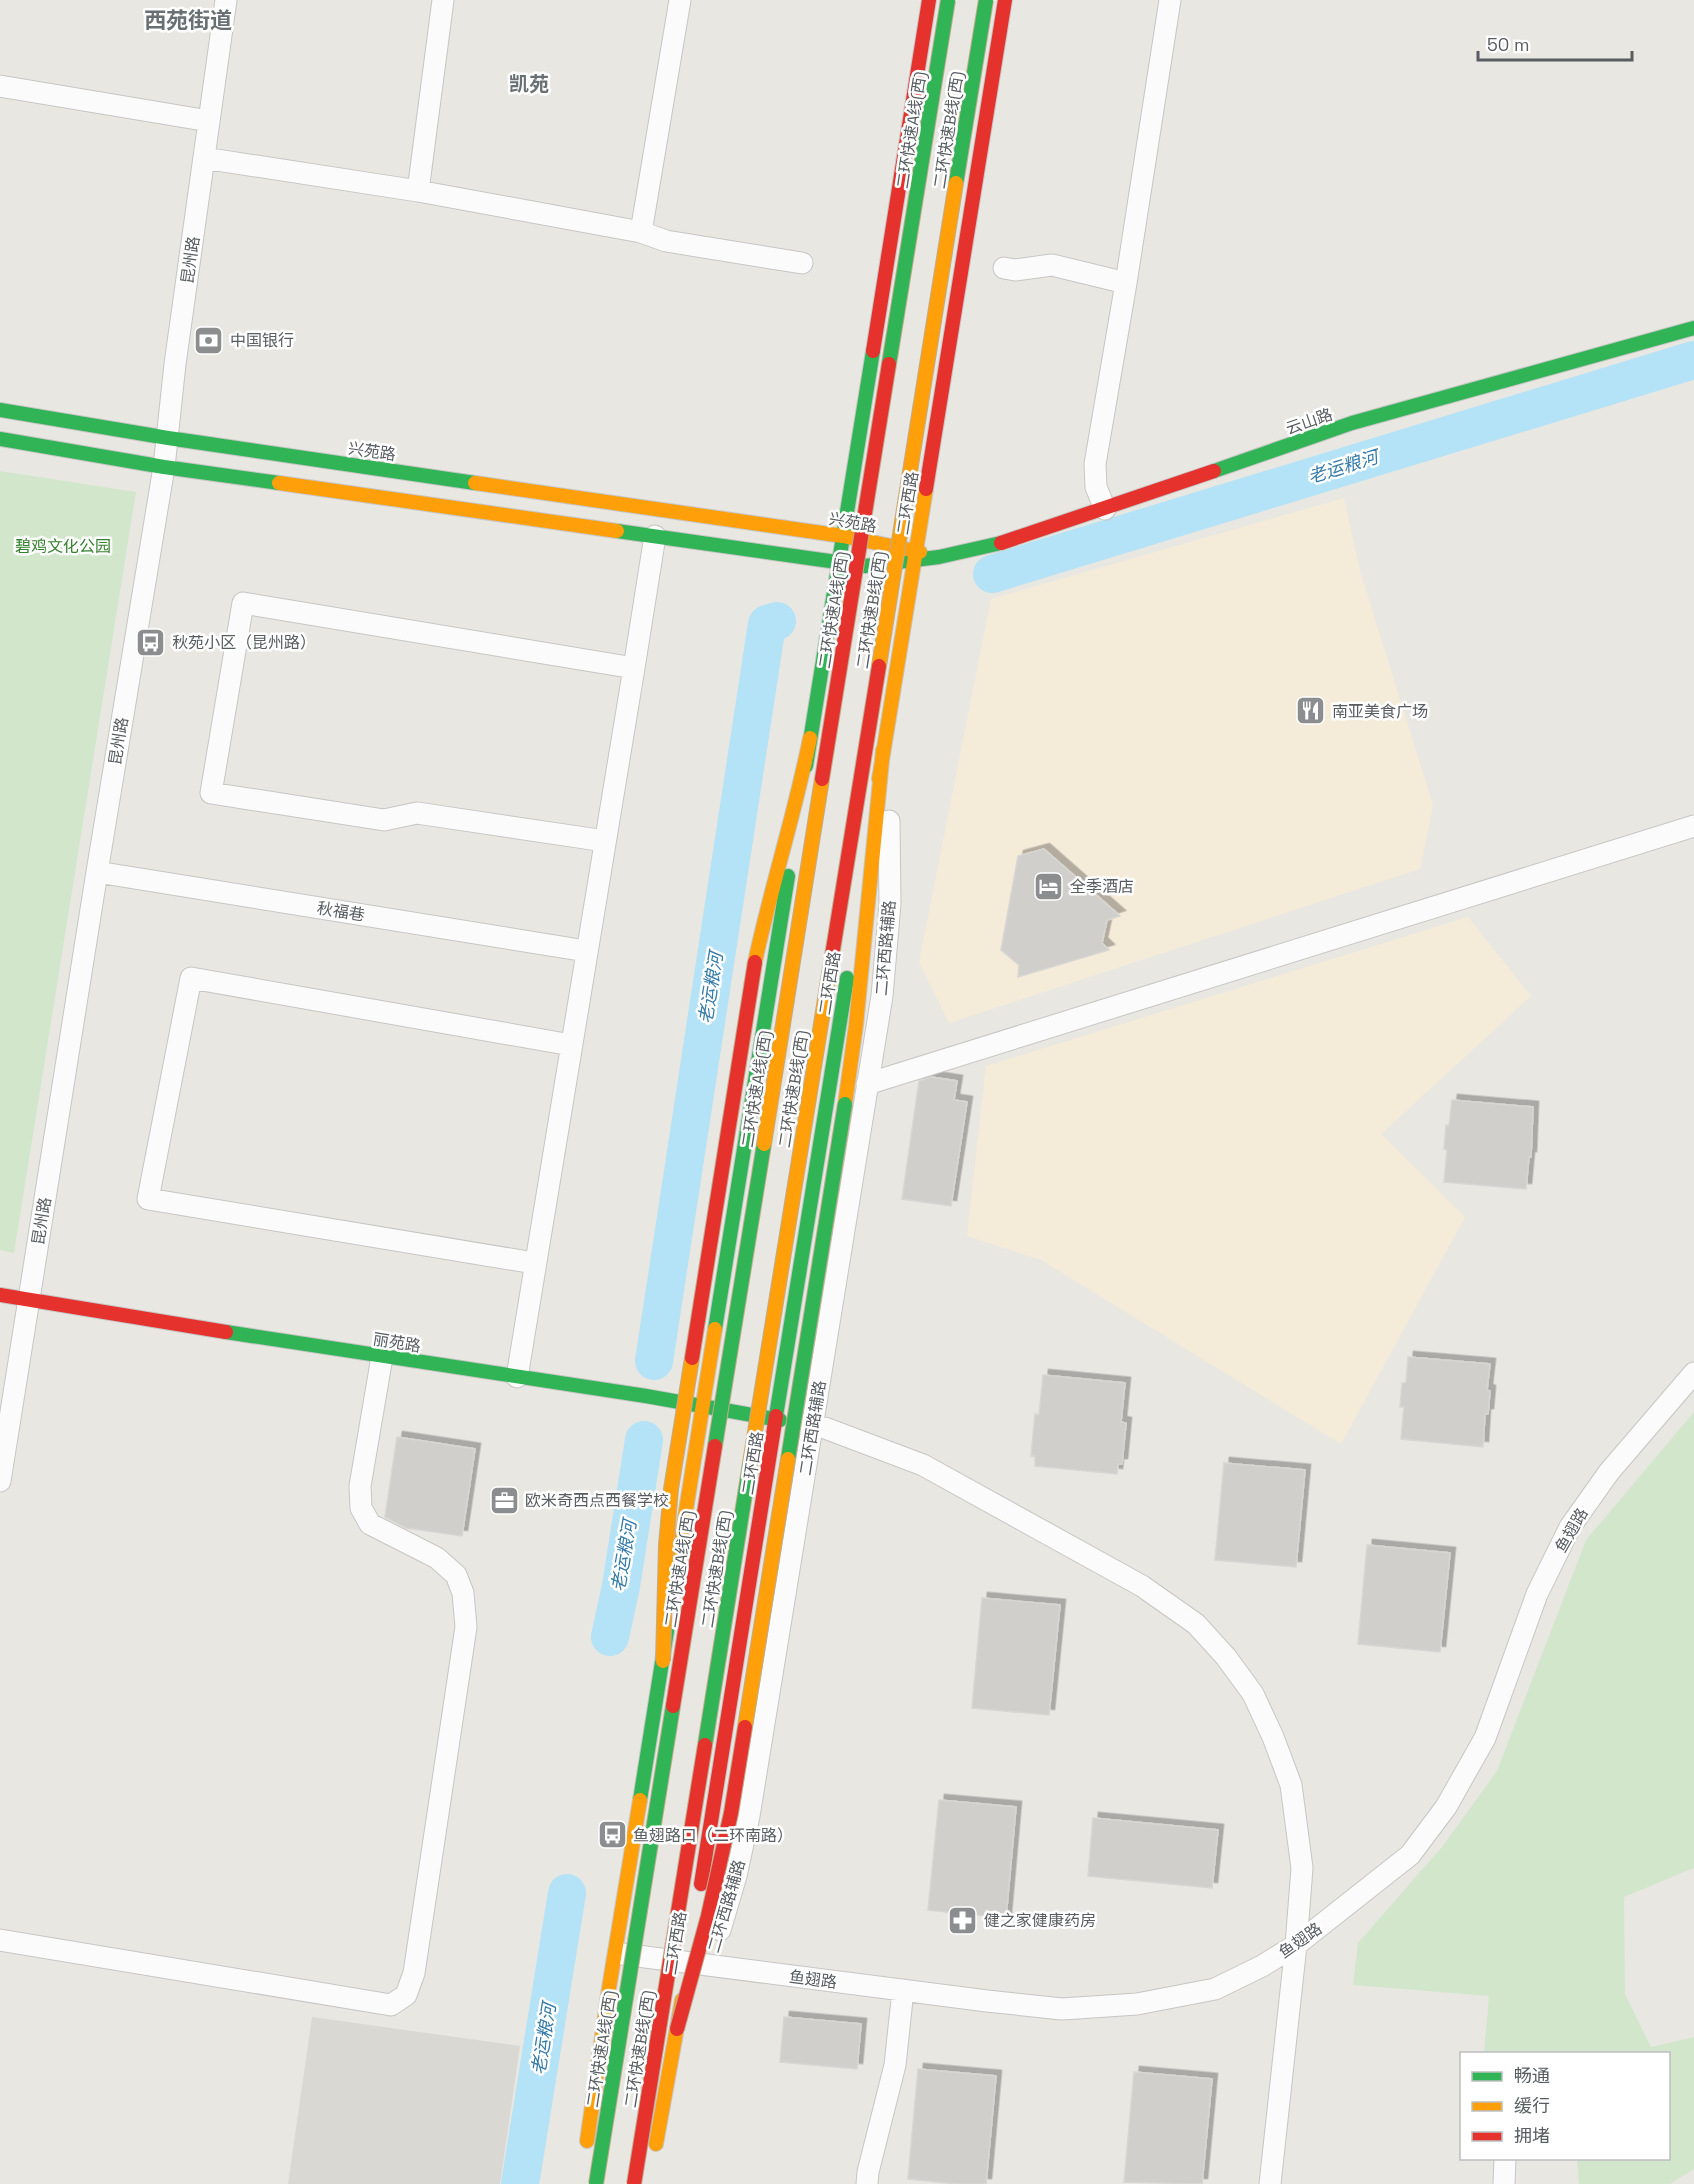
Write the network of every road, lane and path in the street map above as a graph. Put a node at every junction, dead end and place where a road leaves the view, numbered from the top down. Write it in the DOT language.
graph roads {
  1 [pos="226,0"];
  2 [pos="443,0"];
  3 [pos="680,0"];
  4 [pos="929,0"];
  5 [pos="948,0"];
  6 [pos="986,0"];
  7 [pos="1005,0"];
  8 [pos="1170,0"];
  9 [pos="0,86"];
  10 [pos="209,121"];
  11 [pos="204,158"];
  12 [pos="418,191"];
  13 [pos="641,232"];
  14 [pos="802,262"];
  15 [pos="1004,268"];
  16 [pos="1126,283"];
  17 [pos="1694,328"];
  18 [pos="0,410"];
  19 [pos="168,438"];
  20 [pos="0,439"];
  21 [pos="164,467"];
  22 [pos="1105,509"];
  23 [pos="656,536"];
  24 [pos="843,536"];
  25 [pos="915,556"];
  26 [pos="939,557"];
  27 [pos="839,562"];
  28 [pos="634,668"];
  29 [pos="810,738"];
  30 [pos="884,750"];
  31 [pos="1694,826"];
  32 [pos="605,841"];
  33 [pos="97,872"];
  34 [pos="586,951"];
  35 [pos="571,1045"];
  36 [pos="867,1084"];
  37 [pos="534,1263"];
  38 [pos="0,1295"];
  39 [pos="29,1300"];
  40 [pos="382,1357"];
  41 [pos="1694,1373"];
  42 [pos="516,1377"];
  43 [pos="703,1406"];
  44 [pos="782,1421"];
  45 [pos="812,1426"];
  46 [pos="0,1481"];
  47 [pos="637,1931"];
  48 [pos="0,1940"];
  49 [pos="1296,1945"];
  50 [pos="615,1953"];
  51 [pos="698,1964"];
  52 [pos="903,1990"];
  53 [pos="665,2096"];
  54 [pos="585,2155"];
  55 [pos="654,2155"];
  56 [pos="638,2160"];
  57 [pos="1505,2160"];
  58 [pos="596,2184"];
  59 [pos="634,2184"];
  60 [pos="867,2184"];
  61 [pos="1270,2184"];
  62 [pos="1504,2184"];
  1 -- 10 [label="street, 昆州路"];
  2 -- 12 [label="street"];
  3 -- 13 [label="street"];
  4 -- 24 [label="main road"];
  5 -- 47 [label="main road, 二环快速A线(西), bridge"];
  6 -- 56 [label="main road, 二环快速B线(西), bridge"];
  7 -- 25 [label="main road, 二环西路"];
  8 -- 16 [label="street"];
  9 -- 10 [label="street"];
  10 -- 11 [label="street, 昆州路"];
  11 -- 12 [label="street"];
  11 -- 19 [label="street, 昆州路"];
  12 -- 13 [label="street"];
  13 -- 14 [label="street"];
  15 -- 16 [label="street"];
  16 -- 22 [label="street"];
  17 -- 22 [label="main road, 云山路"];
  18 -- 19 [label="main road, 兴苑路"];
  19 -- 21 [label="street, 昆州路"];
  19 -- 24 [label="main road, 兴苑路"];
  20 -- 21 [label="main road, 兴苑路"];
  21 -- 23 [label="main road, 兴苑路"];
  21 -- 33 [label="street, 昆州路"];
  22 -- 26 [label="main road, 云山路"];
  23 -- 27 [label="main road, 兴苑路"];
  23 -- 28 [label="street"];
  24 -- 25 [label="main road, 兴苑路"];
  24 -- 27 [label="main road"];
  25 -- 26 [label="main road, 兴苑路"];
  25 -- 27 [label="main road, 兴苑路"];
  25 -- 30 [label="main road, 二环西路"];
  27 -- 29 [label="main road"];
  28 -- 32 [label="street"];
  28 -- 32 [label="street"];
  29 -- 43 [label="main road"];
  29 -- 47 [label="main road, bridge"];
  30 -- 36 [label="street, 二环西路辅路"];
  30 -- 44 [label="main road, 二环西路"];
  30 -- 56 [label="main road, bridge"];
  31 -- 36 [label="street"];
  32 -- 34 [label="street"];
  33 -- 34 [label="street, 秋福巷"];
  33 -- 39 [label="street, 昆州路"];
  34 -- 35 [label="street"];
  35 -- 37 [label="street"];
  35 -- 37 [label="street"];
  36 -- 45 [label="street, 二环西路辅路"];
  37 -- 42 [label="street"];
  38 -- 39 [label="main road, 丽苑路"];
  39 -- 40 [label="main road, 丽苑路"];
  39 -- 46 [label="street, 昆州路"];
  40 -- 42 [label="main road, 丽苑路"];
  40 -- 48 [label="street"];
  41 -- 49 [label="street, 鱼翅路"];
  42 -- 43 [label="main road, 丽苑路"];
  43 -- 44 [label="main road, 丽苑路"];
  43 -- 50 [label="main road"];
  44 -- 45 [label="street"];
  44 -- 51 [label="main road, 二环西路"];
  45 -- 49 [label="street"];
  45 -- 51 [label="street, 二环西路辅路"];
  47 -- 58 [label="main road, 二环快速A线(西), bridge"];
  49 -- 52 [label="street, 鱼翅路"];
  49 -- 61 [label="street"];
  50 -- 51 [label="street, 鱼翅路"];
  50 -- 54 [label="main road"];
  51 -- 52 [label="street, 鱼翅路"];
  51 -- 53 [label="street, 二环西路辅路"];
  52 -- 60 [label="street"];
  53 -- 55 [label="main road"];
  56 -- 59 [label="main road, 二环快速B线(西), bridge"];
  57 -- 62 [label="street"];
}
